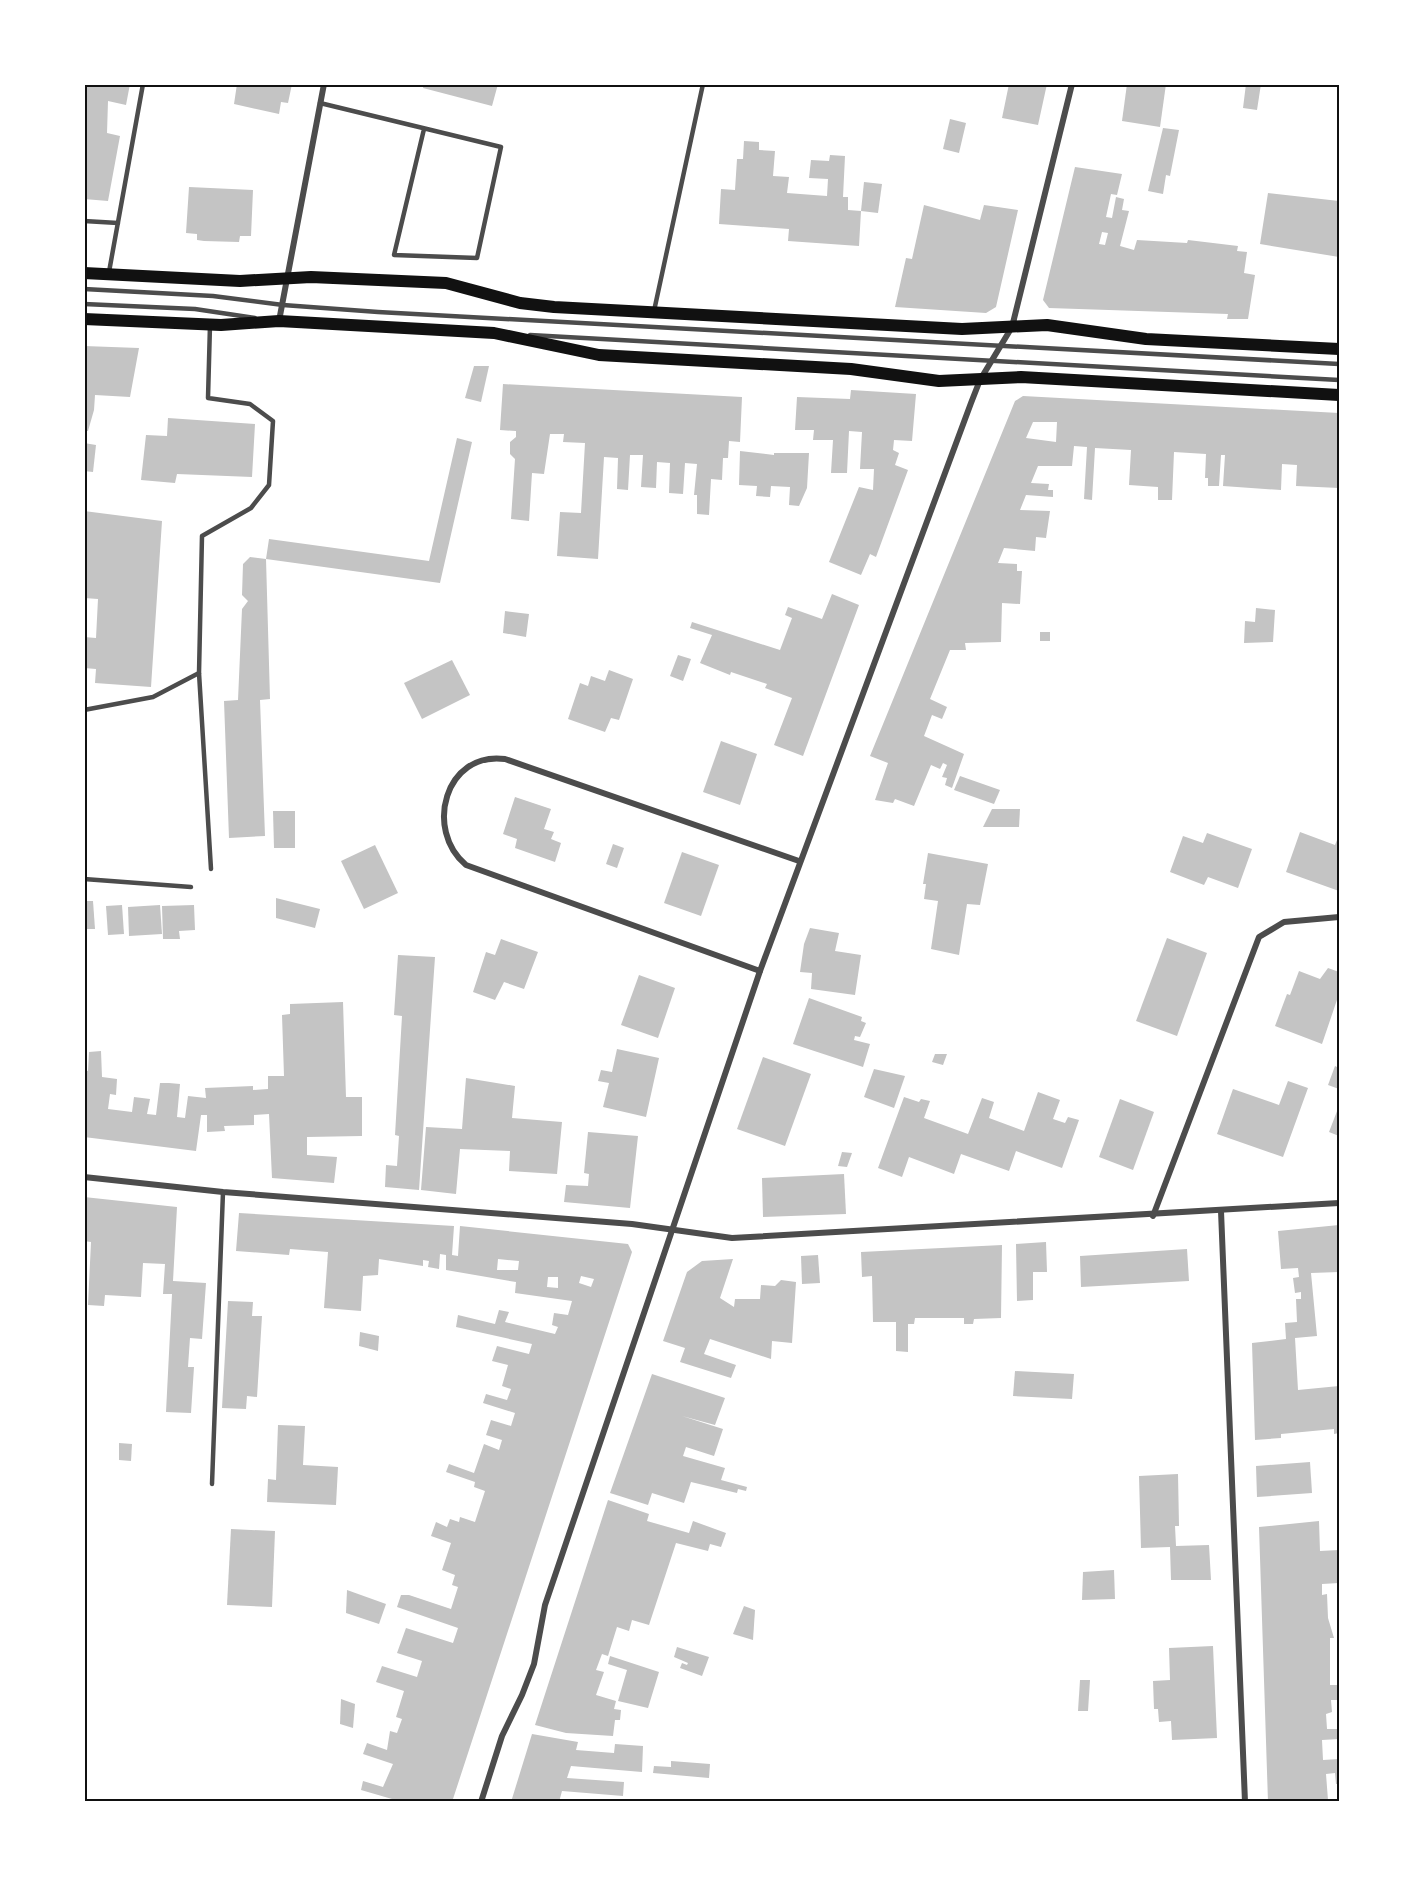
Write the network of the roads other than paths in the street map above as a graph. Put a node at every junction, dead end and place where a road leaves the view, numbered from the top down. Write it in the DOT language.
graph roads {
  1 [pos="143,84"];
  2 [pos="324,84"];
  3 [pos="703,84"];
  4 [pos="1072,84"];
  5 [pos="320,103"];
  6 [pos="424,129"];
  7 [pos="84,221"];
  8 [pos="118,223"];
  9 [pos="84,273"];
  10 [pos="109,275"];
  11 [pos="288,278"];
  12 [pos="84,290"];
  13 [pos="84,304"];
  14 [pos="283,306"];
  15 [pos="654,311"];
  16 [pos="84,319"];
  17 [pos="279,321"];
  18 [pos="210,325"];
  19 [pos="1012,327"];
  20 [pos="494,333"];
  21 [pos="1000,348"];
  22 [pos="1339,350"];
  23 [pos="992,360"];
  24 [pos="1339,364"];
  25 [pos="980,380"];
  26 [pos="1339,380"];
  27 [pos="1339,394"];
  28 [pos="199,673"];
  29 [pos="84,710"];
  30 [pos="799,861"];
  31 [pos="211,869"];
  32 [pos="84,879"];
  33 [pos="191,886"];
  34 [pos="1339,917"];
  35 [pos="760,971"];
  36 [pos="84,1177"];
  37 [pos="223,1192"];
  38 [pos="1339,1203"];
  39 [pos="1221,1211"];
  40 [pos="1153,1216"];
  41 [pos="671,1231"];
  42 [pos="212,1484"];
  43 [pos="481,1802"];
  44 [pos="1245,1802"];
  1 -- 8 [label="lane"];
  2 -- 5 [label="street"];
  3 -- 15 [label="lane"];
  4 -- 19 [label="street"];
  5 -- 6 [label="lane"];
  5 -- 11 [label="street"];
  6 -- 6 [label="lane"];
  7 -- 8 [label="lane"];
  8 -- 10 [label="lane"];
  9 -- 10 [label="main road"];
  10 -- 11 [label="main road"];
  11 -- 14 [label="street"];
  11 -- 15 [label="main road"];
  12 -- 14 [label="lane"];
  13 -- 17 [label="lane"];
  14 -- 17 [label="street"];
  14 -- 21 [label="lane"];
  15 -- 19 [label="main road"];
  16 -- 18 [label="main road"];
  17 -- 18 [label="main road"];
  17 -- 20 [label="main road"];
  18 -- 28 [label="lane"];
  19 -- 21 [label="street"];
  19 -- 22 [label="main road"];
  20 -- 23 [label="lane"];
  20 -- 25 [label="main road"];
  21 -- 23 [label="street"];
  21 -- 24 [label="lane"];
  23 -- 25 [label="street"];
  23 -- 26 [label="lane"];
  25 -- 27 [label="main road"];
  25 -- 30 [label="street"];
  28 -- 29 [label="lane"];
  28 -- 31 [label="lane"];
  30 -- 35 [label="street"];
  30 -- 35 [label="street"];
  32 -- 33 [label="lane"];
  34 -- 40 [label="street"];
  35 -- 41 [label="street"];
  36 -- 37 [label="street"];
  37 -- 41 [label="street"];
  37 -- 42 [label="lane"];
  38 -- 39 [label="street"];
  39 -- 40 [label="street"];
  39 -- 44 [label="street"];
  40 -- 41 [label="street"];
  41 -- 43 [label="street"];
}
